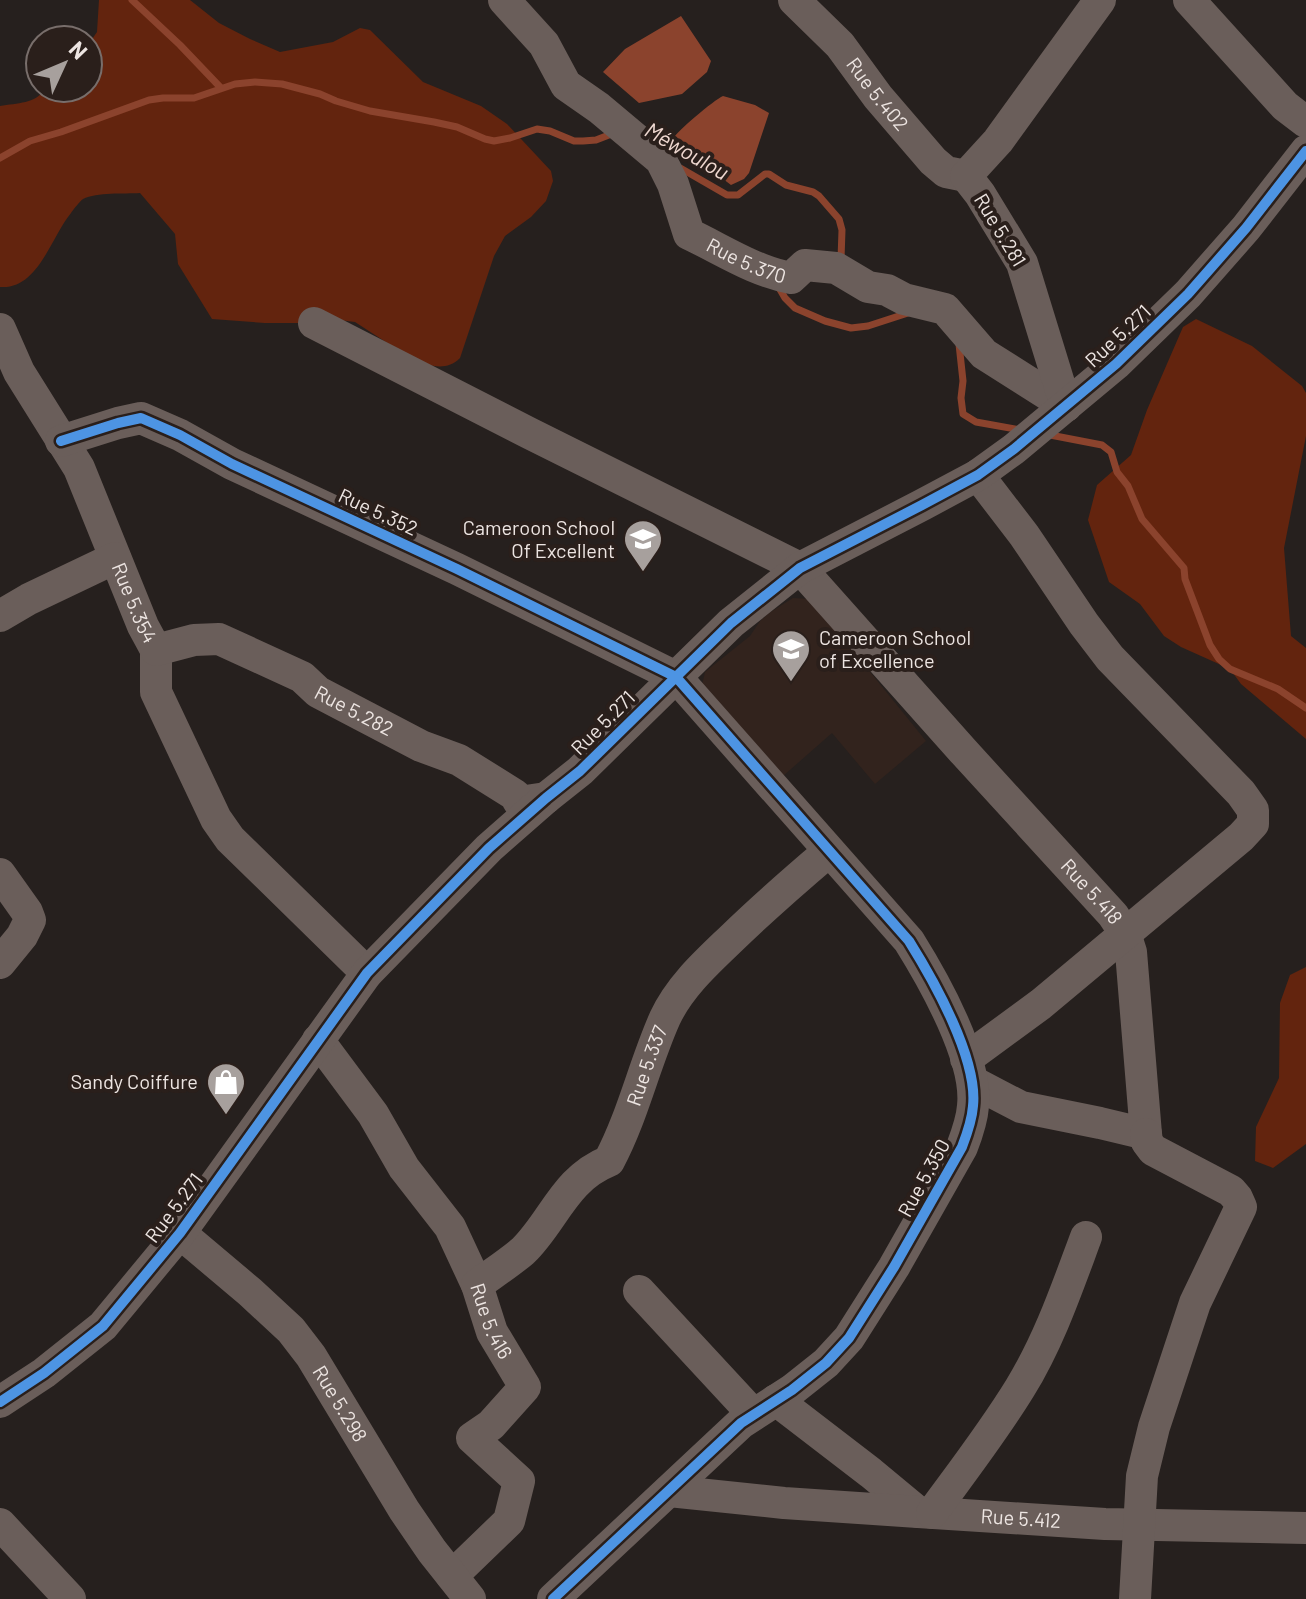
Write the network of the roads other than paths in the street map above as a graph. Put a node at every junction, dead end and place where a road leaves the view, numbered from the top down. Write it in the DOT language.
graph roads {
  1 [pos="504,0"];
  2 [pos="794,0"];
  3 [pos="1100,0"];
  4 [pos="1189,0"];
  5 [pos="1306,122"];
  6 [pos="1306,151"];
  7 [pos="966,176"];
  8 [pos="1295,186"];
  9 [pos="314,323"];
  10 [pos="0,329"];
  11 [pos="1066,406"];
  12 [pos="61,441"];
  13 [pos="978,475"];
  14 [pos="115,558"];
  15 [pos="800,568"];
  16 [pos="0,616"];
  17 [pos="156,650"];
  18 [pos="676,677"];
  19 [pos="546,798"];
  20 [pos="828,852"];
  21 [pos="0,874"];
  22 [pos="1125,933"];
  23 [pos="0,963"];
  24 [pos="367,973"];
  25 [pos="318,1040"];
  26 [pos="969,1070"];
  27 [pos="1146,1134"];
  28 [pos="180,1233"];
  29 [pos="1086,1237"];
  30 [pos="477,1285"];
  31 [pos="639,1291"];
  32 [pos="0,1402"];
  33 [pos="765,1407"];
  34 [pos="669,1491"];
  35 [pos="925,1513"];
  36 [pos="0,1524"];
  37 [pos="1138,1525"];
  38 [pos="1306,1528"];
  39 [pos="461,1588"];
  40 [pos="70,1599"];
  41 [pos="553,1599"];
  42 [pos="1135,1599"];
  1 -- 11 [label="street, Rue 5.370"];
  2 -- 7 [label="street, Rue 5.402"];
  3 -- 7 [label="street, Rue 5.281"];
  4 -- 5 [label="street"];
  6 -- 8 [label="street, Rue 5.271"];
  7 -- 11 [label="street, Rue 5.281"];
  8 -- 11 [label="street, Rue 5.271"];
  9 -- 15 [label="street"];
  10 -- 12 [label="street, Rue 5.354"];
  11 -- 13 [label="street, Rue 5.271"];
  12 -- 14 [label="street, Rue 5.354"];
  12 -- 18 [label="street, Rue 5.352"];
  13 -- 15 [label="street, Rue 5.271"];
  13 -- 22 [label="street"];
  14 -- 16 [label="street"];
  14 -- 17 [label="street, Rue 5.354"];
  15 -- 18 [label="street, Rue 5.271"];
  15 -- 22 [label="street, Rue 5.418"];
  17 -- 19 [label="street, Rue 5.282"];
  17 -- 24 [label="street, Rue 5.354"];
  18 -- 19 [label="street, Rue 5.271"];
  18 -- 20 [label="street, Rue 5.350"];
  19 -- 24 [label="street, Rue 5.271"];
  20 -- 26 [label="street, Rue 5.350"];
  20 -- 30 [label="street, Rue 5.337"];
  21 -- 23 [label="street"];
  22 -- 26 [label="street"];
  22 -- 27 [label="street, Rue 5.418"];
  24 -- 25 [label="street, Rue 5.271"];
  25 -- 28 [label="street, Rue 5.271"];
  25 -- 30 [label="street, Rue 5.416"];
  26 -- 27 [label="street"];
  26 -- 33 [label="street, Rue 5.350"];
  27 -- 37 [label="street"];
  28 -- 32 [label="street, Rue 5.271"];
  28 -- 39 [label="street, Rue 5.298"];
  29 -- 35 [label="street"];
  30 -- 39 [label="street, Rue 5.416"];
  31 -- 33 [label="street"];
  33 -- 34 [label="street, Rue 5.350"];
  33 -- 35 [label="street"];
  34 -- 35 [label="street, Rue 5.412"];
  34 -- 41 [label="street, Rue 5.350"];
  35 -- 37 [label="street, Rue 5.412"];
  36 -- 40 [label="street"];
  37 -- 38 [label="street, Rue 5.412"];
  37 -- 42 [label="street"];
}
